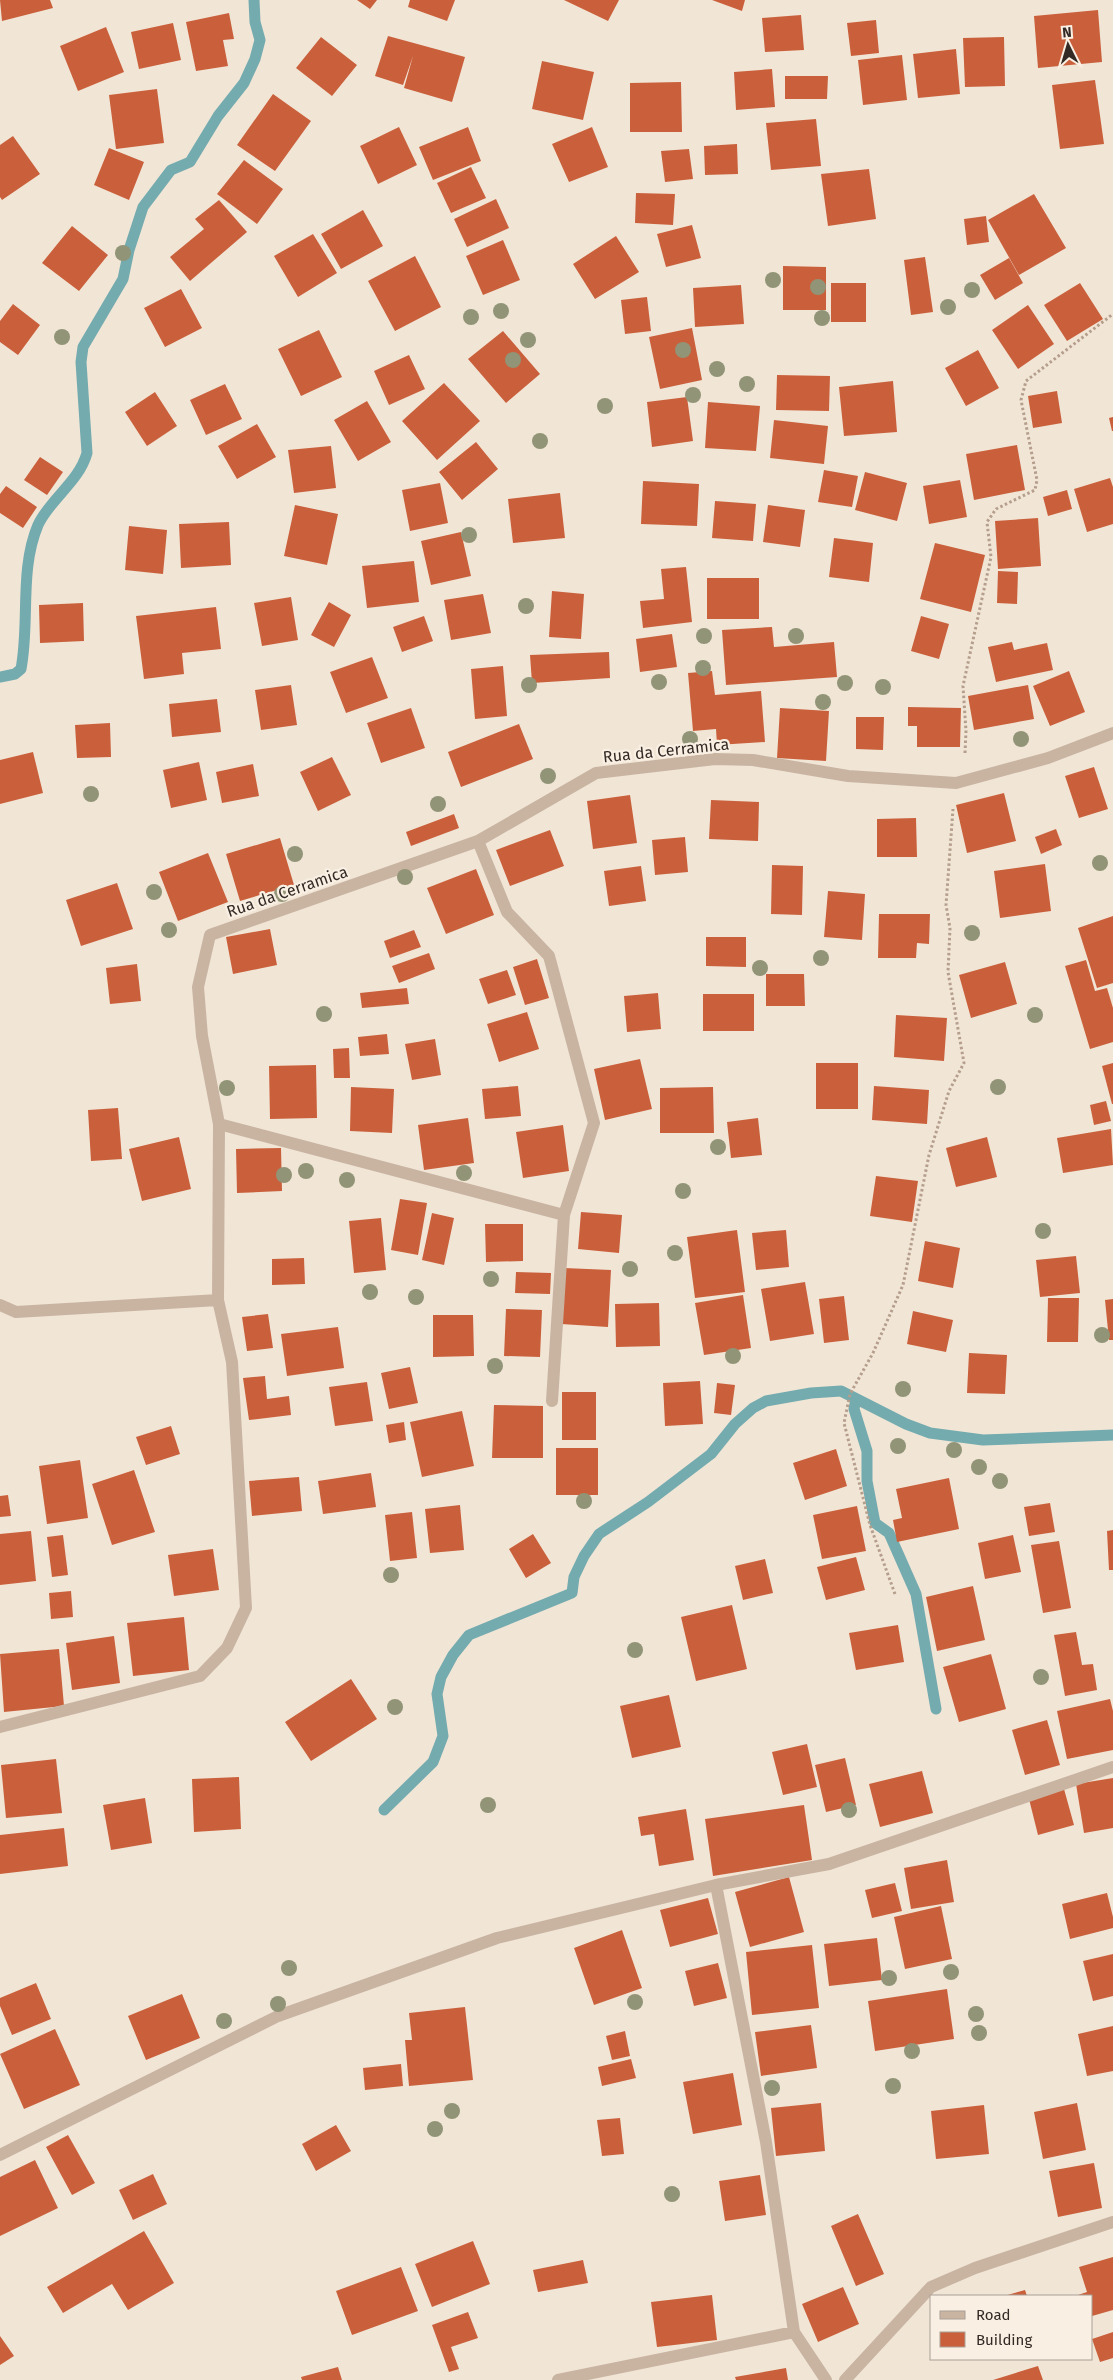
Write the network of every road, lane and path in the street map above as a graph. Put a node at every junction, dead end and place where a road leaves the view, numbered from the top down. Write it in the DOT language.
graph roads {
  1 [pos="1113,314"];
  2 [pos="1113,733"];
  3 [pos="956,783"];
  4 [pos="478,841"];
  5 [pos="219,1124"];
  6 [pos="564,1215"];
  7 [pos="218,1300"];
  8 [pos="0,1306"];
  9 [pos="552,1401"];
  10 [pos="896,1594"];
  11 [pos="0,1727"];
  12 [pos="1113,1766"];
  13 [pos="716,1885"];
  14 [pos="0,2154"];
  15 [pos="1113,2222"];
  16 [pos="794,2332"];
  17 [pos="558,2380"];
  18 [pos="826,2380"];
  19 [pos="845,2380"];
  1 -- 3 [label="path"];
  2 -- 3 [label="street, Rua da Cerramica"];
  3 -- 4 [label="street, Rua da Cerramica"];
  3 -- 10 [label="path"];
  4 -- 5 [label="street, Rua da Cerramica"];
  4 -- 6 [label="street"];
  5 -- 6 [label="street"];
  5 -- 7 [label="street"];
  6 -- 9 [label="street"];
  7 -- 8 [label="street"];
  7 -- 11 [label="street"];
  12 -- 13 [label="street"];
  13 -- 14 [label="street"];
  13 -- 16 [label="street"];
  15 -- 19 [label="street"];
  16 -- 17 [label="street"];
  16 -- 18 [label="street"];
}
